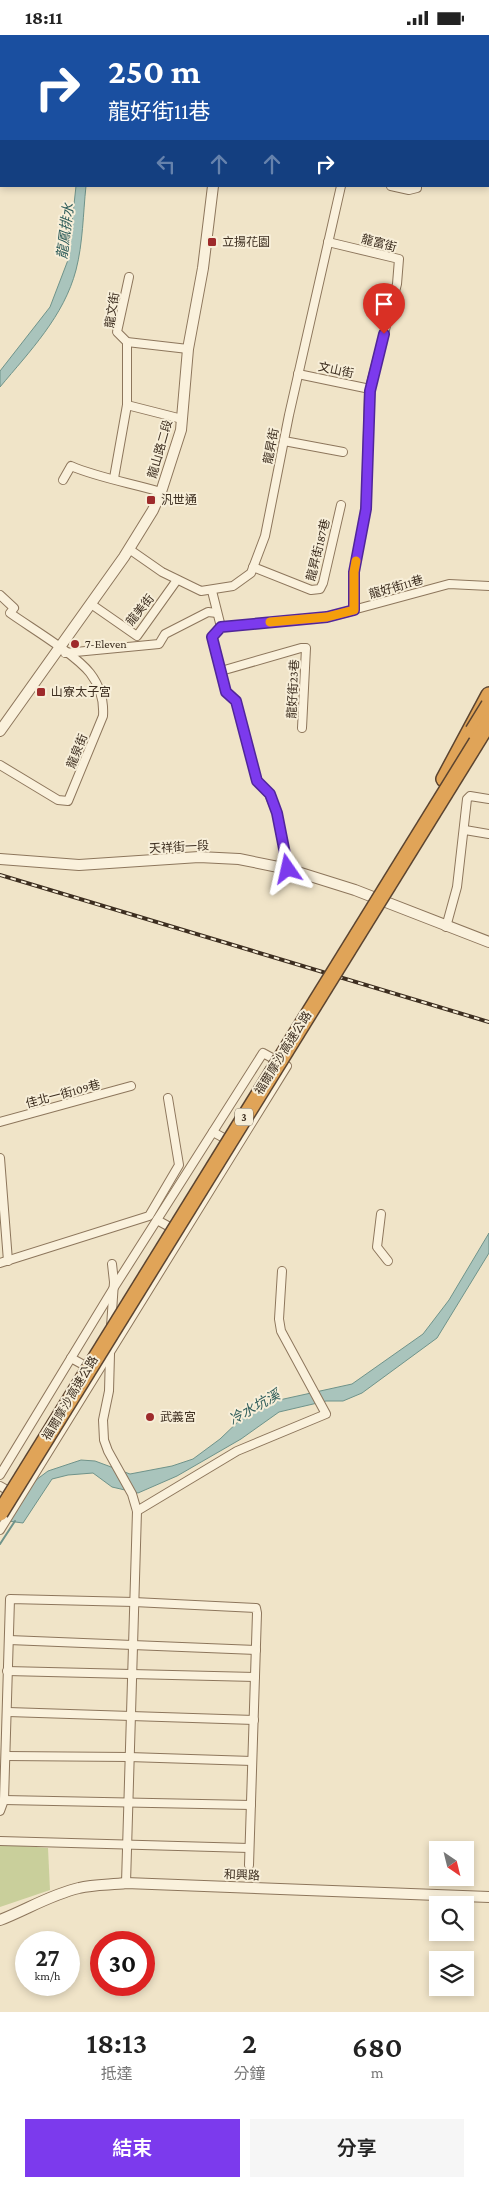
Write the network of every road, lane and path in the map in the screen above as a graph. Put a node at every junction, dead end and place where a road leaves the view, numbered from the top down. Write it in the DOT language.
graph roads {
  1 [pos="213,187"];
  2 [pos="341,187"];
  3 [pos="395,187"];
  4 [pos="418,187"];
  5 [pos="328,241"];
  6 [pos="129,277"];
  7 [pos="127,343"];
  8 [pos="188,349"];
  9 [pos="298,374"];
  10 [pos="370,389"];
  11 [pos="127,405"];
  12 [pos="182,419"];
  13 [pos="284,441"];
  14 [pos="343,452"];
  15 [pos="114,479"];
  16 [pos="64,480"];
  17 [pos="161,492"];
  18 [pos="341,505"];
  19 [pos="129,549"];
  20 [pos="254,567"];
  21 [pos="177,580"];
  22 [pos="489,585"];
  23 [pos="212,591"];
  24 [pos="0,595"];
  25 [pos="91,603"];
  26 [pos="354,610"];
  27 [pos="218,613"];
  28 [pos="221,627"];
  29 [pos="62,650"];
  30 [pos="221,671"];
  31 [pos="489,695"];
  32 [pos="489,705"];
  33 [pos="489,723"];
  34 [pos="302,729"];
  35 [pos="0,731"];
  36 [pos="0,765"];
  37 [pos="444,779"];
  38 [pos="489,799"];
  39 [pos="465,830"];
  40 [pos="489,834"];
  41 [pos="0,859"];
  42 [pos="288,869"];
  43 [pos="446,927"];
  44 [pos="489,942"];
  45 [pos="131,1086"];
  46 [pos="168,1098"];
  47 [pos="0,1122"];
  48 [pos="213,1132"];
  49 [pos="237,1145"];
  50 [pos="0,1158"];
  51 [pos="381,1214"];
  52 [pos="157,1220"];
  53 [pos="183,1234"];
  54 [pos="388,1261"];
  55 [pos="4,1262"];
  56 [pos="112,1264"];
  57 [pos="282,1271"];
  58 [pos="113,1289"];
  59 [pos="110,1351"];
  60 [pos="71,1358"];
  61 [pos="97,1373"];
  62 [pos="0,1475"];
  63 [pos="0,1487"];
  64 [pos="0,1495"];
  65 [pos="20,1497"];
  66 [pos="137,1511"];
  67 [pos="0,1513"];
  68 [pos="0,1530"];
  69 [pos="134,1602"];
  70 [pos="8,1640"];
  71 [pos="133,1645"];
  72 [pos="256,1650"];
  73 [pos="7,1671"];
  74 [pos="132,1673"];
  75 [pos="255,1677"];
  76 [pos="8,1712"];
  77 [pos="130,1717"];
  78 [pos="254,1720"];
  79 [pos="6,1756"];
  80 [pos="129,1757"];
  81 [pos="252,1761"];
  82 [pos="4,1800"];
  83 [pos="127,1802"];
  84 [pos="251,1805"];
  85 [pos="0,1811"];
  86 [pos="0,1841"];
  87 [pos="126,1844"];
  88 [pos="250,1848"];
  89 [pos="249,1865"];
  90 [pos="126,1883"];
  91 [pos="489,1897"];
  92 [pos="0,1920"];
  1 -- 8 [label="street, 龍山路二段"];
  2 -- 5 [label="street, 龍昇街"];
  3 -- 4 [label="street"];
  5 -- 9 [label="street, 龍昇街"];
  5 -- 10 [label="street, 龍富街"];
  6 -- 7 [label="street, 龍文街"];
  7 -- 8 [label="street, 龍文街"];
  7 -- 11 [label="street"];
  8 -- 12 [label="street, 龍山路二段"];
  9 -- 10 [label="street, 文山街"];
  9 -- 13 [label="street, 龍昇街"];
  10 -- 26 [label="street, 龍富街"];
  11 -- 12 [label="street"];
  11 -- 15 [label="street"];
  12 -- 17 [label="street, 龍山路二段"];
  13 -- 14 [label="street"];
  13 -- 20 [label="street, 龍昇街"];
  15 -- 16 [label="street"];
  15 -- 17 [label="street"];
  17 -- 19 [label="street, 龍山路二段"];
  18 -- 20 [label="street, 龍昇街187巷"];
  19 -- 21 [label="street"];
  19 -- 25 [label="street, 龍山路二段"];
  20 -- 23 [label="street, 龍昇街"];
  21 -- 23 [label="street"];
  21 -- 25 [label="street, 龍美街"];
  22 -- 26 [label="street, 龍好街11巷"];
  23 -- 27 [label="street"];
  24 -- 29 [label="street"];
  25 -- 29 [label="street, 龍山路二段"];
  26 -- 28 [label="street, 龍好街11巷"];
  27 -- 28 [label="street"];
  27 -- 29 [label="street"];
  28 -- 30 [label="street"];
  29 -- 35 [label="street, 龍山路二段"];
  29 -- 36 [label="street, 龍泉街"];
  30 -- 34 [label="street, 龍好街23巷"];
  30 -- 42 [label="street"];
  31 -- 37 [label="highway, bridge"];
  32 -- 37 [label="highway, 福爾摩沙高速公路 / 3, bridge"];
  33 -- 67 [label="highway, 福爾摩沙高速公路 / 3, bridge"];
  37 -- 64 [label="highway, 福爾摩沙高速公路 / 3"];
  38 -- 39 [label="street"];
  39 -- 40 [label="street"];
  39 -- 43 [label="street"];
  41 -- 42 [label="street, 天祥街一段"];
  42 -- 43 [label="street, 天祥街一段"];
  43 -- 44 [label="street, 天祥街一段"];
  45 -- 47 [label="street, 佳北一街109巷"];
  46 -- 55 [label="street"];
  48 -- 49 [label="street"];
  48 -- 49 [label="street"];
  48 -- 52 [label="street"];
  49 -- 53 [label="street"];
  50 -- 55 [label="street"];
  51 -- 54 [label="street"];
  52 -- 53 [label="street"];
  52 -- 58 [label="street"];
  53 -- 59 [label="street"];
  56 -- 58 [label="street"];
  57 -- 66 [label="street"];
  58 -- 59 [label="street"];
  58 -- 60 [label="street"];
  59 -- 61 [label="street"];
  59 -- 66 [label="street"];
  60 -- 61 [label="street"];
  60 -- 62 [label="street"];
  61 -- 65 [label="street"];
  63 -- 65 [label="street"];
  65 -- 68 [label="street"];
  66 -- 69 [label="street"];
  69 -- 70 [label="street"];
  69 -- 71 [label="street"];
  69 -- 72 [label="street"];
  70 -- 71 [label="street"];
  70 -- 73 [label="street"];
  71 -- 72 [label="street"];
  71 -- 74 [label="street"];
  72 -- 75 [label="street"];
  73 -- 74 [label="street"];
  73 -- 76 [label="street"];
  74 -- 75 [label="street"];
  74 -- 77 [label="street"];
  75 -- 78 [label="street"];
  76 -- 77 [label="street"];
  76 -- 79 [label="street"];
  77 -- 78 [label="street"];
  77 -- 80 [label="street"];
  78 -- 81 [label="street"];
  79 -- 80 [label="street"];
  79 -- 82 [label="street"];
  80 -- 81 [label="street"];
  80 -- 83 [label="street"];
  81 -- 84 [label="street"];
  82 -- 83 [label="street"];
  82 -- 85 [label="street"];
  83 -- 84 [label="street"];
  83 -- 87 [label="street"];
  84 -- 88 [label="street"];
  86 -- 87 [label="street"];
  87 -- 88 [label="street"];
  87 -- 90 [label="street"];
  88 -- 89 [label="street"];
  90 -- 91 [label="street, 和興路"];
  90 -- 92 [label="street, 和興路"];
}
